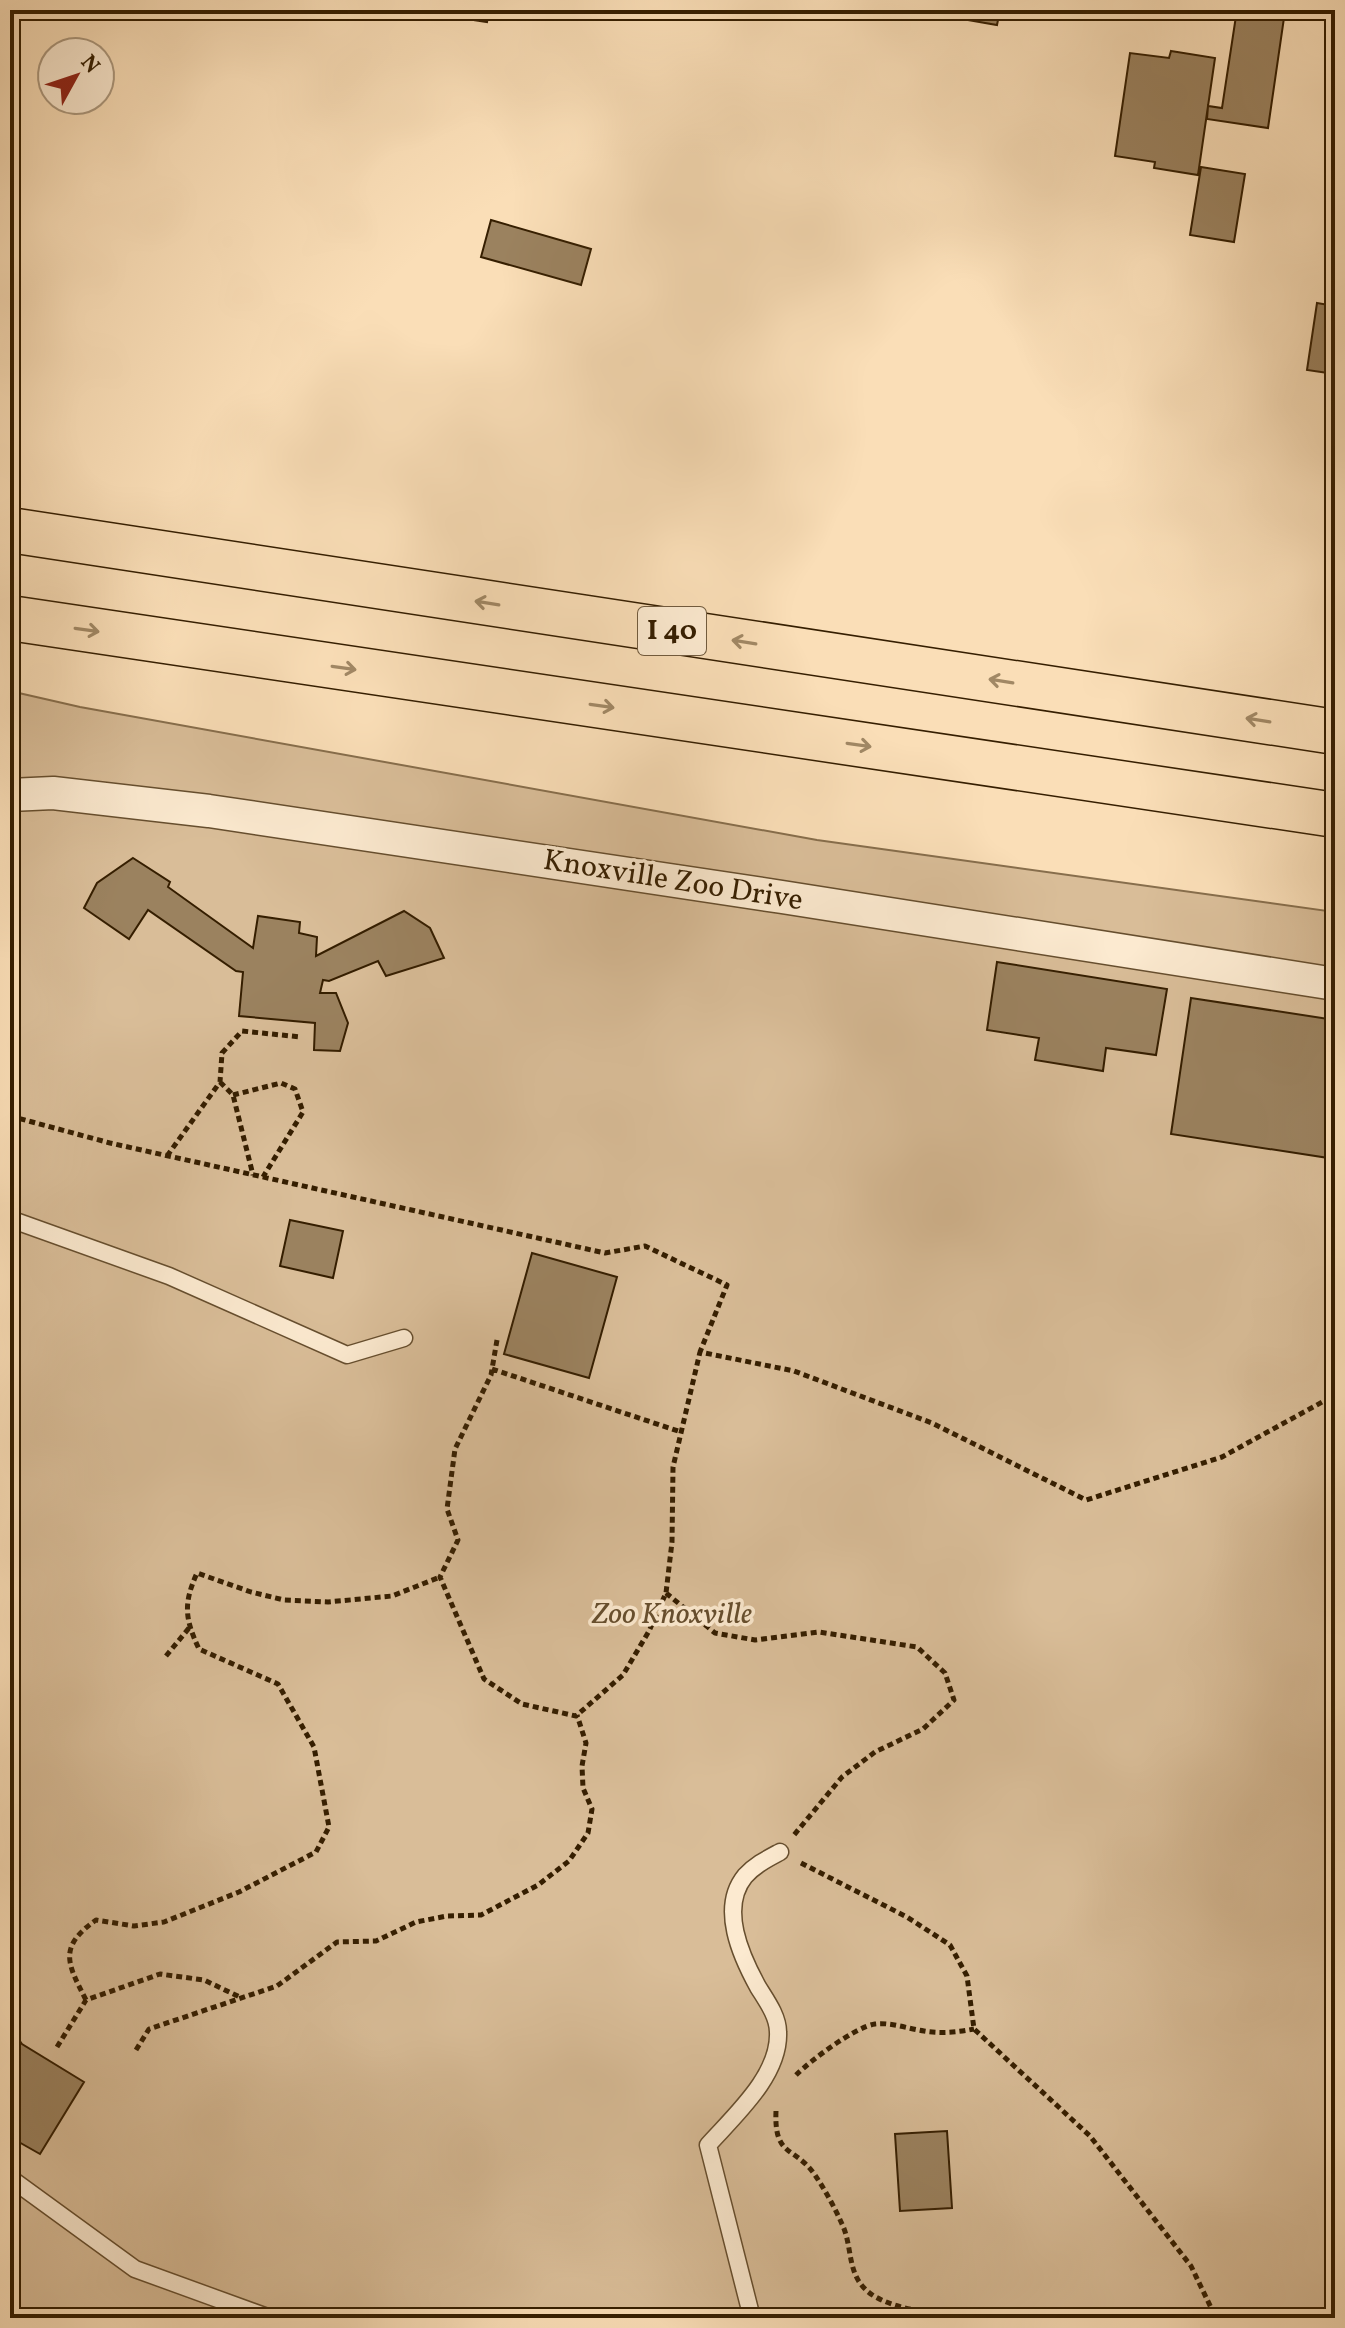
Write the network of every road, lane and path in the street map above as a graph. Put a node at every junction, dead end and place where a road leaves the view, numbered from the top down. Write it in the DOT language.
graph roads {
  1 [pos="10,530"];
  2 [pos="10,618"];
  3 [pos="1335,732"];
  4 [pos="10,795"];
  5 [pos="1335,815"];
  6 [pos="1335,984"];
  7 [pos="301,1037"];
  8 [pos="220,1082"];
  9 [pos="233,1095"];
  10 [pos="10,1116"];
  11 [pos="167,1156"];
  12 [pos="253,1175"];
  13 [pos="263,1177"];
  14 [pos="10,1219"];
  15 [pos="404,1338"];
  16 [pos="497,1340"];
  17 [pos="700,1352"];
  18 [pos="492,1369"];
  19 [pos="1335,1395"];
  20 [pos="682,1432"];
  21 [pos="440,1577"];
  22 [pos="666,1593"];
  23 [pos="189,1628"];
  24 [pos="166,1656"];
  25 [pos="577,1715"];
  26 [pos="780,1852"];
  27 [pos="243,1998"];
  28 [pos="86,2000"];
  29 [pos="974,2029"];
  30 [pos="57,2047"];
  31 [pos="136,2050"];
  32 [pos="796,2076"];
  33 [pos="781,2098"];
  34 [pos="10,2178"];
  35 [pos="1214,2317"];
  36 [pos="270,2318"];
  37 [pos="752,2318"];
  38 [pos="952,2318"];
  3 -- 1 [label="highway, I 40, one-way"];
  2 -- 5 [label="highway, one-way"];
  4 -- 6 [label="street, Knoxville Zoo Drive"];
  7 -- 8 [label="path"];
  8 -- 9 [label="path"];
  8 -- 11 [label="path"];
  9 -- 12 [label="path"];
  9 -- 13 [label="path"];
  10 -- 11 [label="path"];
  11 -- 12 [label="path"];
  12 -- 13 [label="path"];
  13 -- 17 [label="path"];
  14 -- 15 [label="lane"];
  16 -- 18 [label="path"];
  17 -- 19 [label="path"];
  17 -- 20 [label="path"];
  18 -- 20 [label="path"];
  18 -- 21 [label="path"];
  20 -- 22 [label="path"];
  21 -- 23 [label="path"];
  21 -- 25 [label="path"];
  22 -- 25 [label="path"];
  22 -- 26 [label="path"];
  23 -- 24 [label="path"];
  23 -- 28 [label="path"];
  25 -- 27 [label="path"];
  26 -- 29 [label="path"];
  26 -- 37 [label="lane"];
  27 -- 28 [label="path"];
  27 -- 31 [label="path"];
  28 -- 30 [label="path"];
  29 -- 32 [label="path"];
  29 -- 35 [label="path"];
  33 -- 38 [label="path"];
  34 -- 36 [label="lane"];
}
